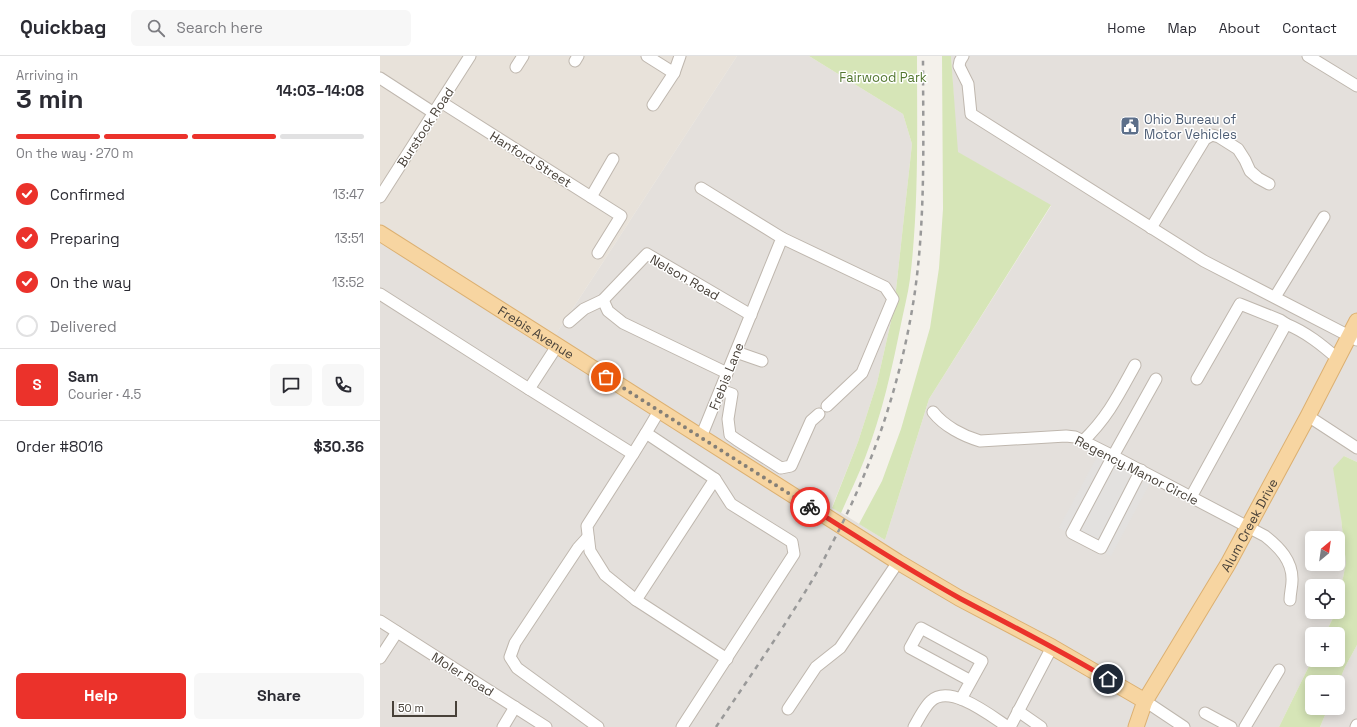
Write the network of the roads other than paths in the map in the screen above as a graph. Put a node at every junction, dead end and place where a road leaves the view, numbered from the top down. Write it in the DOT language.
graph roads {
  1 [pos="470,56"];
  2 [pos="524,56"];
  3 [pos="647,56"];
  4 [pos="680,56"];
  5 [pos="963,56"];
  6 [pos="1308,56"];
  7 [pos="516,67"];
  8 [pos="674,73"];
  9 [pos="380,78"];
  10 [pos="1357,86"];
  11 [pos="441,102"];
  12 [pos="653,105"];
  13 [pos="434,113"];
  14 [pos="613,159"];
  15 [pos="1269,184"];
  16 [pos="701,188"];
  17 [pos="380,197"];
  18 [pos="591,197"];
  19 [pos="1324,217"];
  20 [pos="1151,228"];
  21 [pos="380,233"];
  22 [pos="782,238"];
  23 [pos="598,252"];
  24 [pos="380,294"];
  25 [pos="1275,297"];
  26 [pos="603,300"];
  27 [pos="751,315"];
  28 [pos="1357,321"];
  29 [pos="569,322"];
  30 [pos="1286,324"];
  31 [pos="1353,338"];
  32 [pos="557,346"];
  33 [pos="736,352"];
  34 [pos="1338,359"];
  35 [pos="762,361"];
  36 [pos="1135,365"];
  37 [pos="727,373"];
  38 [pos="1156,379"];
  39 [pos="1197,379"];
  40 [pos="529,389"];
  41 [pos="720,390"];
  42 [pos="659,410"];
  43 [pos="933,412"];
  44 [pos="1308,416"];
  45 [pos="646,433"];
  46 [pos="701,437"];
  47 [pos="1083,441"];
  48 [pos="1357,448"];
  49 [pos="633,454"];
  50 [pos="1113,456"];
  51 [pos="1141,470"];
  52 [pos="714,479"];
  53 [pos="1191,497"];
  54 [pos="1248,527"];
  55 [pos="588,537"];
  56 [pos="898,562"];
  57 [pos="636,600"];
  58 [pos="1290,600"];
  59 [pos="380,621"];
  60 [pos="397,632"];
  61 [pos="1052,647"];
  62 [pos="380,658"];
  63 [pos="727,659"];
  64 [pos="1278,670"];
  65 [pos="971,680"];
  66 [pos="961,699"];
  67 [pos="1145,701"];
  68 [pos="515,707"];
  69 [pos="788,709"];
  70 [pos="1018,711"];
  71 [pos="1205,713"];
  72 [pos="503,727"];
  73 [pos="546,727"];
  74 [pos="598,727"];
  75 [pos="682,727"];
  76 [pos="914,727"];
  77 [pos="1009,727"];
  78 [pos="1041,727"];
  79 [pos="1136,727"];
  80 [pos="1184,727"];
  81 [pos="1231,727"];
  82 [pos="1245,727"];
  1 -- 11 [label="street, Burstock Road"];
  2 -- 7 [label="street"];
  3 -- 8 [label="street"];
  4 -- 8 [label="street"];
  5 -- 20 [label="street"];
  6 -- 10 [label="street"];
  8 -- 12 [label="street"];
  9 -- 13 [label="street"];
  11 -- 13 [label="street, Burstock Road"];
  11 -- 18 [label="street, Hanford Street"];
  13 -- 17 [label="street, Burstock Road"];
  14 -- 18 [label="street"];
  15 -- 20 [label="street"];
  16 -- 22 [label="street"];
  18 -- 23 [label="street, Hanford Street"];
  19 -- 25 [label="street"];
  20 -- 25 [label="street"];
  21 -- 32 [label="main road, Frebis Avenue"];
  22 -- 27 [label="street, Frebis Lane"];
  22 -- 41 [label="street"];
  24 -- 40 [label="street"];
  25 -- 31 [label="street"];
  26 -- 27 [label="street, Nelson Road"];
  26 -- 29 [label="street, Nelson Road"];
  26 -- 37 [label="street"];
  27 -- 33 [label="street, Frebis Lane"];
  28 -- 31 [label="main road, Alum Creek Drive"];
  30 -- 34 [label="street"];
  30 -- 39 [label="street"];
  30 -- 53 [label="street"];
  31 -- 34 [label="main road, Alum Creek Drive"];
  32 -- 40 [label="street"];
  32 -- 42 [label="main road, Frebis Avenue"];
  33 -- 35 [label="street"];
  33 -- 37 [label="street, Frebis Lane"];
  34 -- 44 [label="main road, Alum Creek Drive"];
  36 -- 47 [label="street"];
  37 -- 41 [label="street, Frebis Lane"];
  38 -- 50 [label="street"];
  40 -- 49 [label="street"];
  41 -- 46 [label="street, Frebis Lane"];
  42 -- 45 [label="street"];
  42 -- 46 [label="main road, Frebis Avenue"];
  43 -- 47 [label="street, Regency Manor Circle"];
  44 -- 48 [label="street"];
  44 -- 54 [label="main road, Alum Creek Drive"];
  45 -- 49 [label="street"];
  45 -- 52 [label="street"];
  46 -- 56 [label="main road, Frebis Avenue"];
  47 -- 50 [label="street, Regency Manor Circle"];
  49 -- 55 [label="street"];
  50 -- 51 [label="street, Regency Manor Circle"];
  50 -- 51 [label="street"];
  51 -- 53 [label="street, Regency Manor Circle"];
  52 -- 57 [label="street"];
  52 -- 63 [label="street"];
  53 -- 54 [label="street, Regency Manor Circle"];
  54 -- 58 [label="street, Regency Manor Circle"];
  54 -- 67 [label="main road, Alum Creek Drive"];
  55 -- 57 [label="street"];
  55 -- 74 [label="street"];
  56 -- 61 [label="main road, Frebis Avenue"];
  56 -- 69 [label="street"];
  57 -- 63 [label="street"];
  59 -- 60 [label="street, Moler Road"];
  60 -- 62 [label="street"];
  60 -- 68 [label="street, Moler Road"];
  61 -- 67 [label="main road, Frebis Avenue"];
  61 -- 70 [label="street"];
  63 -- 75 [label="street"];
  64 -- 82 [label="street"];
  65 -- 65 [label="street"];
  65 -- 66 [label="street"];
  66 -- 76 [label="street"];
  66 -- 77 [label="street"];
  67 -- 79 [label="main road, Alum Creek Drive"];
  67 -- 80 [label="street"];
  68 -- 72 [label="street"];
  68 -- 73 [label="street, Moler Road"];
  70 -- 77 [label="street"];
  70 -- 78 [label="street"];
  71 -- 81 [label="street"];
}
